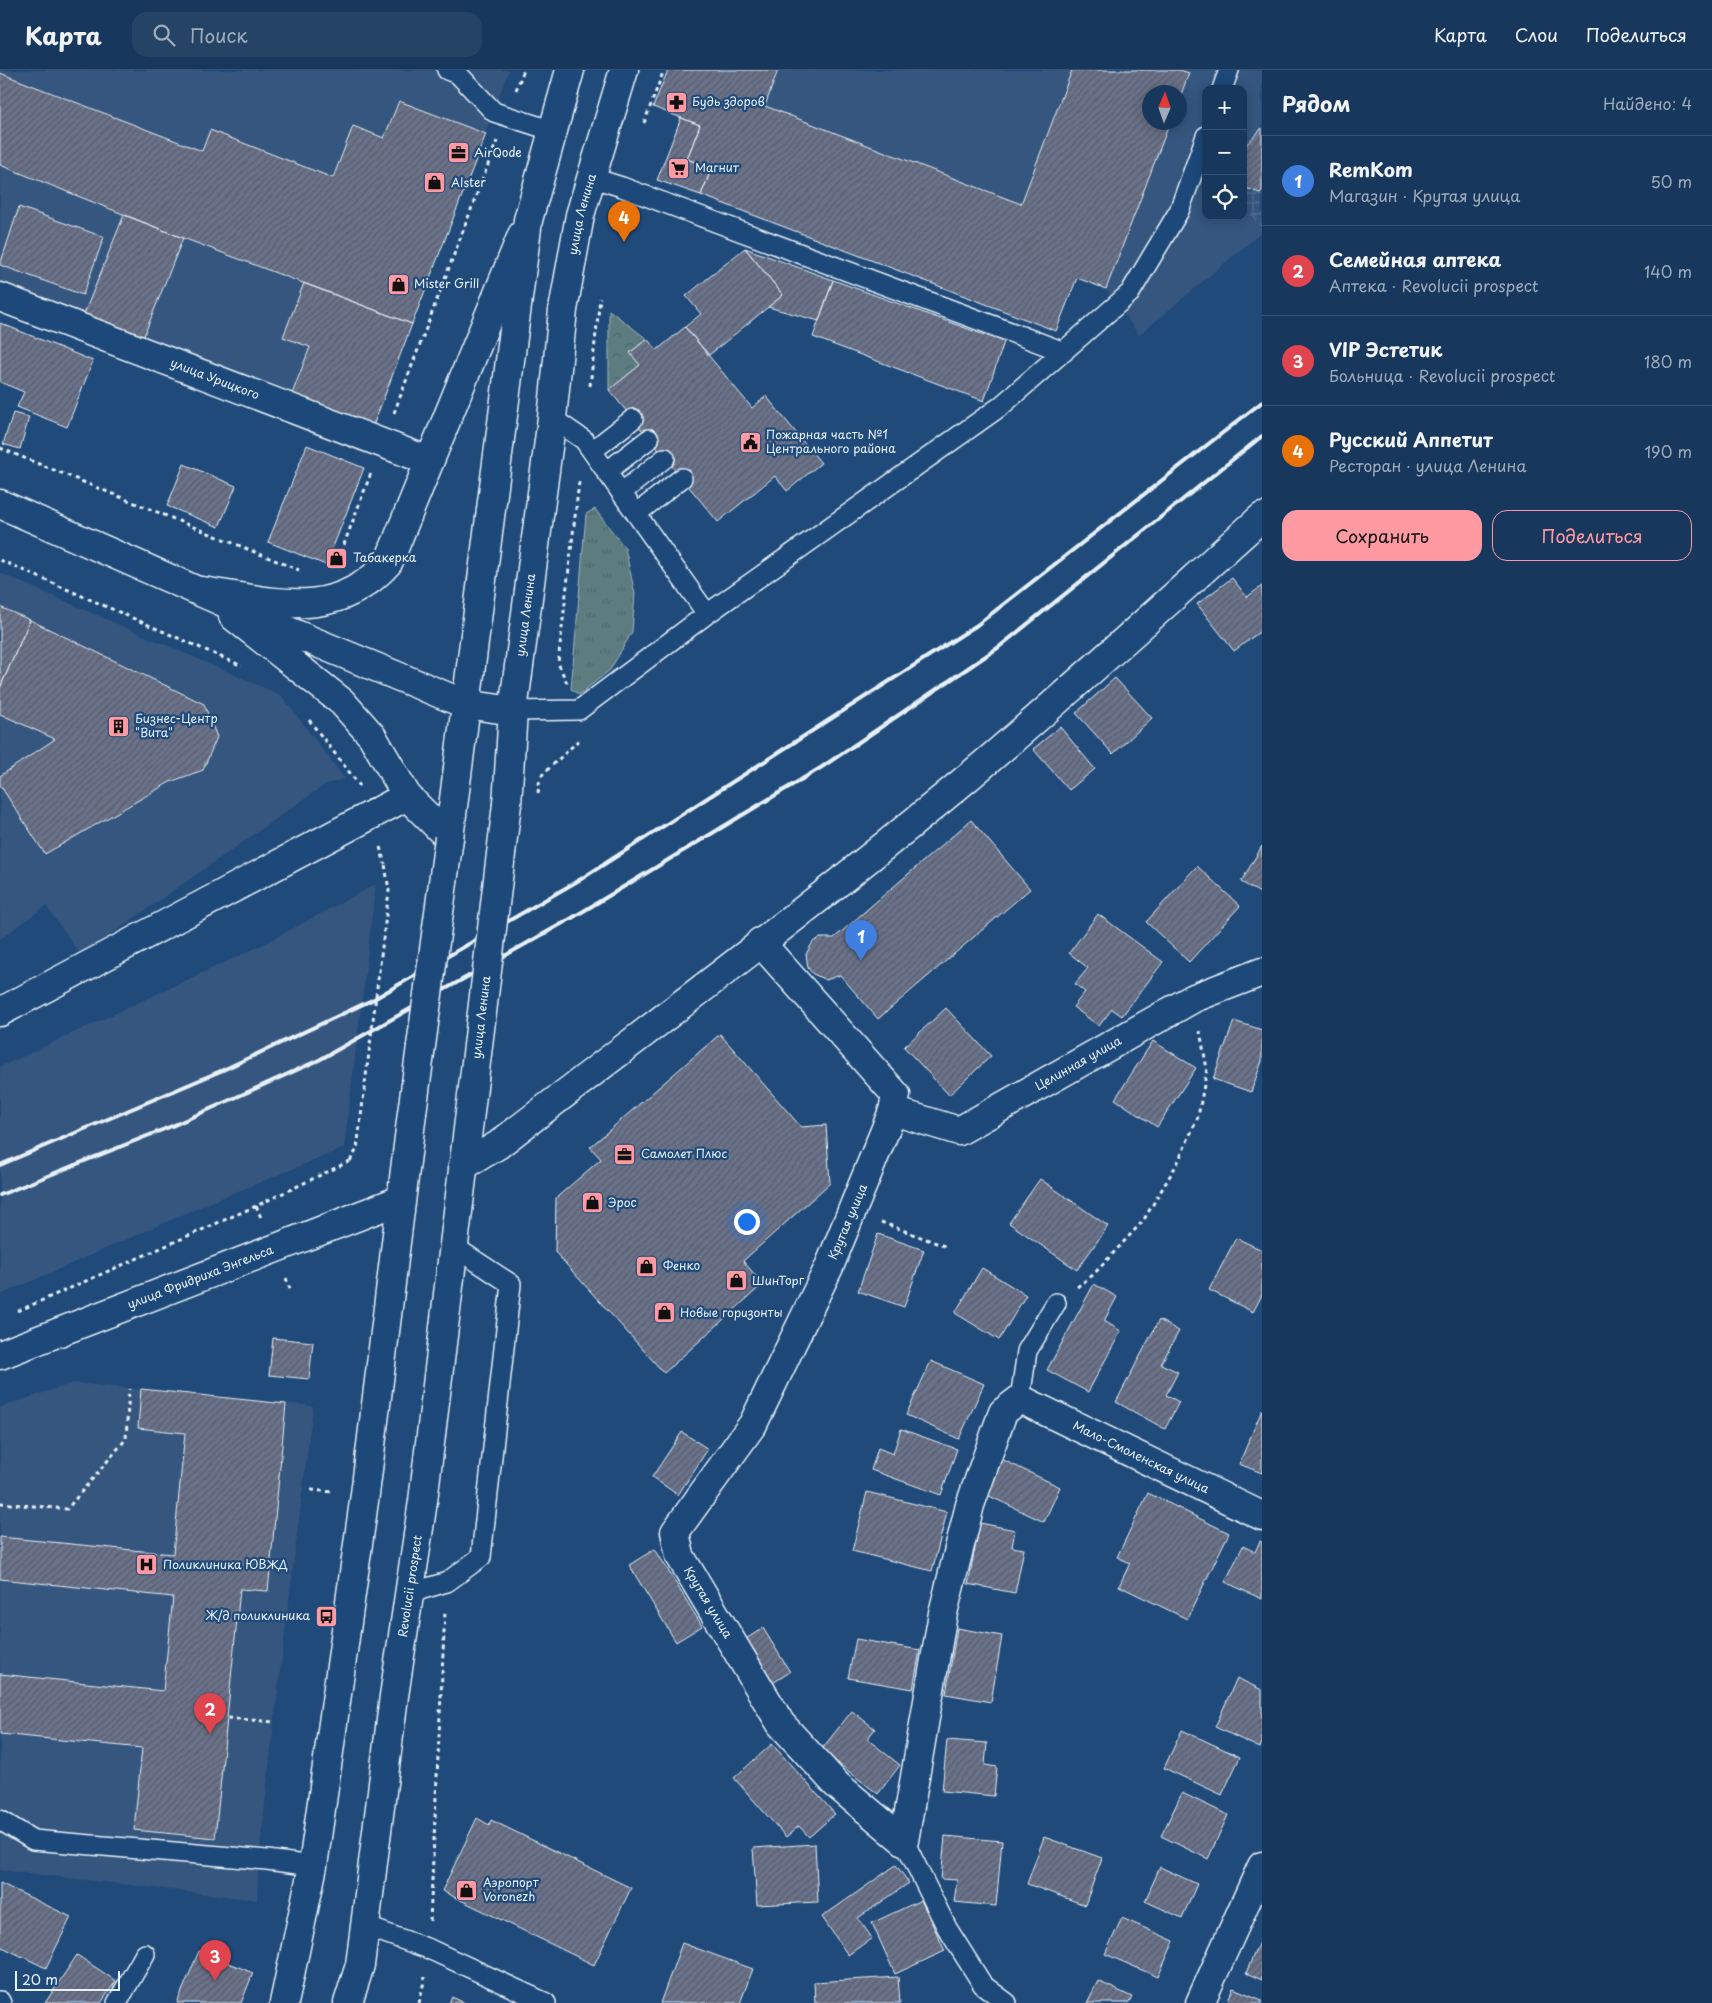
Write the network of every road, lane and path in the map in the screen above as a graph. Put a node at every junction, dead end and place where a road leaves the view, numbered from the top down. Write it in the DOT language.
graph roads {
  1 [pos="570,70"];
  2 [pos="624,70"];
  3 [pos="1229,70"];
  4 [pos="455,71"];
  5 [pos="1223,85"];
  6 [pos="553,131"];
  7 [pos="1202,147"];
  8 [pos="590,177"];
  9 [pos="528,220"];
  10 [pos="0,297"];
  11 [pos="1064,352"];
  12 [pos="552,418"];
  13 [pos="633,419"];
  14 [pos="649,438"];
  15 [pos="592,451"];
  16 [pos="665,458"];
  17 [pos="429,461"];
  18 [pos="606,472"];
  19 [pos="682,478"];
  20 [pos="621,492"];
  21 [pos="0,504"];
  22 [pos="636,514"];
  23 [pos="1262,516"];
  24 [pos="0,560"];
  25 [pos="202,591"];
  26 [pos="707,614"];
  27 [pos="245,668"];
  28 [pos="465,704"];
  29 [pos="513,712"];
  30 [pos="304,714"];
  31 [pos="407,796"];
  32 [pos="370,817"];
  33 [pos="449,838"];
  34 [pos="760,942"];
  35 [pos="1262,972"];
  36 [pos="1194,998"];
  37 [pos="0,1012"];
  38 [pos="893,1111"];
  39 [pos="463,1166"];
  40 [pos="400,1200"];
  41 [pos="880,1222"];
  42 [pos="453,1246"];
  43 [pos="947,1247"];
  44 [pos="1056,1303"];
  45 [pos="9,1315"];
  46 [pos="0,1355"];
  47 [pos="129,1389"];
  48 [pos="1020,1399"];
  49 [pos="0,1503"];
  50 [pos="1262,1516"];
  51 [pos="410,1593"];
  52 [pos="228,1718"];
  53 [pos="274,1722"];
  54 [pos="0,1820"];
  55 [pos="904,1842"];
  56 [pos="313,1866"];
  57 [pos="1262,1866"];
  58 [pos="365,1926"];
  59 [pos="145,1954"];
  60 [pos="117,2003"];
  61 [pos="284,2003"];
  62 [pos="348,2003"];
  63 [pos="546,2003"];
  64 [pos="1007,2003"];
  65 [pos="1200,2003"];
  1 -- 6 [label="main road"];
  2 -- 8 [label="main road, улица Ленина"];
  3 -- 5 [label="lane"];
  4 -- 6 [label="lane"];
  6 -- 9 [label="main road"];
  7 -- 11 [label="lane"];
  8 -- 11 [label="lane"];
  8 -- 12 [label="main road, улица Ленина"];
  9 -- 17 [label="main road"];
  9 -- 28 [label="main road"];
  10 -- 17 [label="main road, улица Урицкого"];
  11 -- 26 [label="lane"];
  12 -- 15 [label="lane"];
  12 -- 29 [label="main road, улица Ленина"];
  13 -- 15 [label="lane"];
  14 -- 18 [label="lane"];
  15 -- 18 [label="lane"];
  16 -- 20 [label="lane"];
  17 -- 25 [label="main road"];
  18 -- 20 [label="lane"];
  19 -- 22 [label="lane"];
  20 -- 22 [label="lane"];
  21 -- 25 [label="main road"];
  22 -- 26 [label="lane"];
  23 -- 34 [label="main road"];
  24 -- 27 [label="path"];
  25 -- 28 [label="main road"];
  25 -- 31 [label="main road"];
  26 -- 29 [label="lane"];
  28 -- 29 [label="main road"];
  28 -- 33 [label="main road"];
  29 -- 39 [label="main road, улица Ленина, bridge"];
  30 -- 32 [label="path"];
  31 -- 32 [label="main road"];
  31 -- 33 [label="main road"];
  32 -- 37 [label="main road"];
  32 -- 45 [label="path, bridge"];
  33 -- 40 [label="main road, bridge"];
  34 -- 38 [label="main road, Крутая улица"];
  34 -- 39 [label="main road"];
  35 -- 36 [label="main road, Целинная улица"];
  36 -- 38 [label="main road, Целинная улица"];
  36 -- 44 [label="path"];
  38 -- 55 [label="main road, Крутая улица"];
  39 -- 42 [label="main road, Revolucii prospect"];
  40 -- 46 [label="main road, улица Фридриха Энгельса"];
  40 -- 56 [label="main road"];
  41 -- 43 [label="path"];
  42 -- 51 [label="main road, Revolucii prospect"];
  42 -- 51 [label="lane"];
  44 -- 48 [label="lane"];
  47 -- 49 [label="path"];
  48 -- 50 [label="main road, Мало-Смоленская улица"];
  48 -- 55 [label="main road"];
  51 -- 58 [label="main road, Revolucii prospect"];
  52 -- 53 [label="path"];
  54 -- 56 [label="lane"];
  55 -- 64 [label="lane"];
  56 -- 61 [label="main road"];
  57 -- 65 [label="main road"];
  58 -- 62 [label="main road, Revolucii prospect"];
  58 -- 63 [label="lane"];
  59 -- 60 [label="lane"];
}
